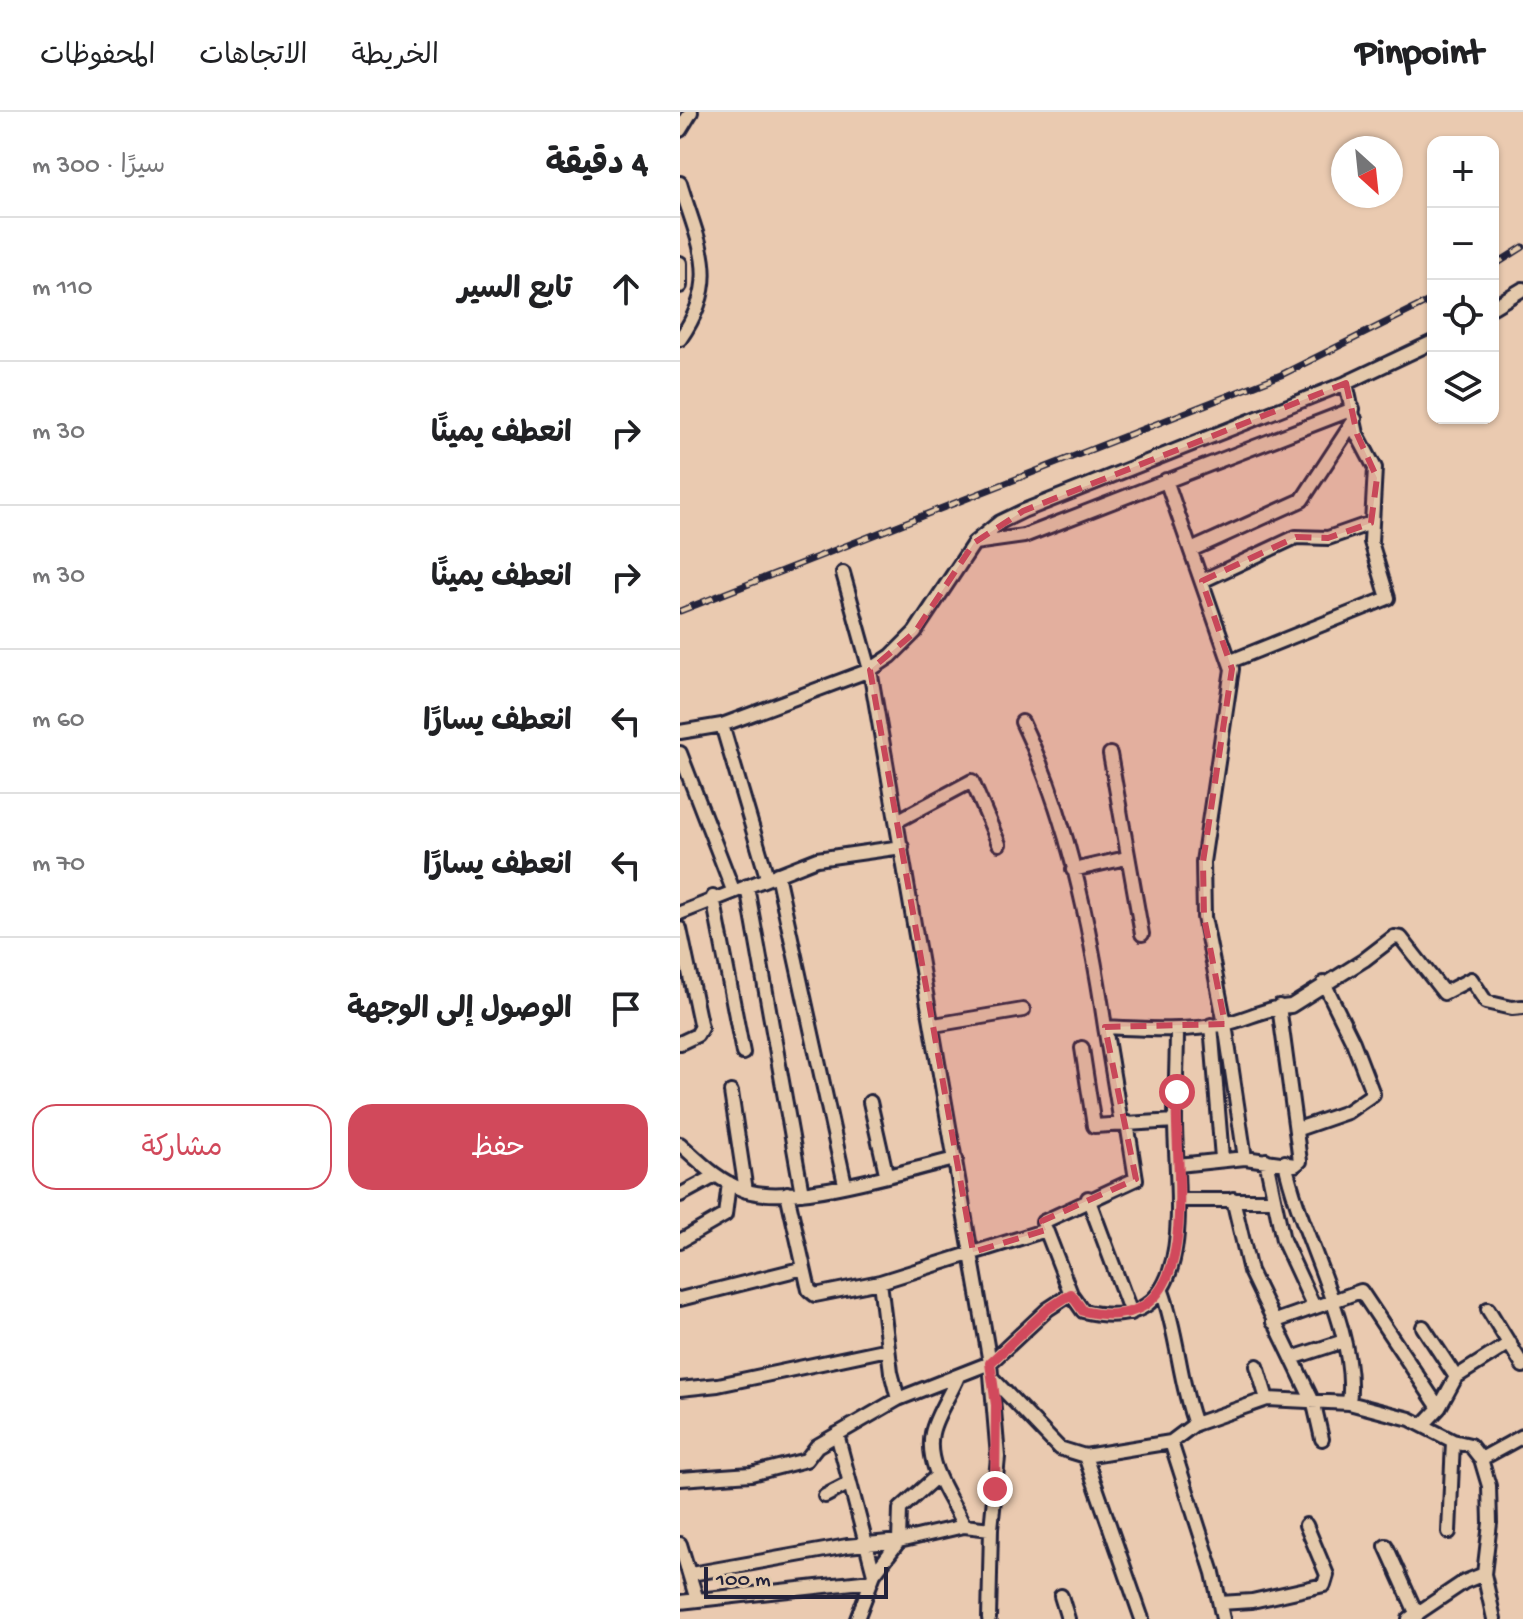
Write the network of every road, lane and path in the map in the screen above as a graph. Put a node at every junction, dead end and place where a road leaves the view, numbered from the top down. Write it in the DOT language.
graph roads {
  1 [pos="691,112"];
  2 [pos="680,130"];
  3 [pos="680,183"];
  4 [pos="680,263"];
  5 [pos="680,286"];
  6 [pos="1523,289"];
  7 [pos="1499,303"];
  8 [pos="680,339"];
  9 [pos="1427,345"];
  10 [pos="1346,383"];
  11 [pos="1354,414"];
  12 [pos="1166,480"];
  13 [pos="1371,523"];
  14 [pos="974,543"];
  15 [pos="1191,550"];
  16 [pos="843,573"];
  17 [pos="1202,581"];
  18 [pos="1231,661"];
  19 [pos="870,670"];
  20 [pos="1022,722"];
  21 [pos="722,725"];
  22 [pos="680,732"];
  23 [pos="680,753"];
  24 [pos="1110,754"];
  25 [pos="897,821"];
  26 [pos="999,844"];
  27 [pos="902,847"];
  28 [pos="1126,858"];
  29 [pos="1073,870"];
  30 [pos="772,876"];
  31 [pos="747,886"];
  32 [pos="733,890"];
  33 [pos="713,897"];
  34 [pos="680,913"];
  35 [pos="680,929"];
  36 [pos="1142,934"];
  37 [pos="1324,983"];
  38 [pos="1279,1006"];
  39 [pos="1523,1007"];
  40 [pos="1023,1010"];
  41 [pos="1225,1024"];
  42 [pos="934,1025"];
  43 [pos="1211,1025"];
  44 [pos="1105,1027"];
  45 [pos="1177,1029"];
  46 [pos="680,1043"];
  47 [pos="1082,1048"];
  48 [pos="743,1053"];
  49 [pos="731,1092"];
  50 [pos="870,1102"];
  51 [pos="1175,1121"];
  52 [pos="1124,1123"];
  53 [pos="1298,1129"];
  54 [pos="680,1144"];
  55 [pos="1222,1158"];
  56 [pos="1245,1158"];
  57 [pos="956,1159"];
  58 [pos="1266,1160"];
  59 [pos="1285,1162"];
  60 [pos="1178,1165"];
  61 [pos="886,1173"];
  62 [pos="715,1176"];
  63 [pos="729,1183"];
  64 [pos="845,1184"];
  65 [pos="746,1191"];
  66 [pos="787,1193"];
  67 [pos="802,1193"];
  68 [pos="680,1195"];
  69 [pos="1088,1198"];
  70 [pos="1233,1199"];
  71 [pos="1181,1200"];
  72 [pos="1272,1200"];
  73 [pos="1046,1230"];
  74 [pos="680,1241"];
  75 [pos="973,1252"];
  76 [pos="804,1268"];
  77 [pos="880,1282"];
  78 [pos="1162,1291"];
  79 [pos="1071,1294"];
  80 [pos="680,1299"];
  81 [pos="1330,1301"];
  82 [pos="1314,1307"];
  83 [pos="1488,1309"];
  84 [pos="1131,1313"];
  85 [pos="1273,1322"];
  86 [pos="1423,1327"];
  87 [pos="1344,1341"];
  88 [pos="1510,1343"];
  89 [pos="888,1349"];
  90 [pos="1292,1358"];
  91 [pos="990,1363"];
  92 [pos="1257,1366"];
  93 [pos="1523,1366"];
  94 [pos="958,1376"];
  95 [pos="1456,1377"];
  96 [pos="992,1378"];
  97 [pos="680,1389"];
  98 [pos="898,1399"];
  99 [pos="1267,1399"];
  100 [pos="1349,1403"];
  101 [pos="1314,1404"];
  102 [pos="1439,1408"];
  103 [pos="1195,1424"];
  104 [pos="1424,1424"];
  105 [pos="837,1434"];
  106 [pos="1523,1436"];
  107 [pos="1322,1439"];
  108 [pos="1453,1441"];
  109 [pos="1171,1442"];
  110 [pos="1085,1456"];
  111 [pos="1481,1459"];
  112 [pos="937,1476"];
  113 [pos="680,1479"];
  114 [pos="850,1483"];
  115 [pos="825,1496"];
  116 [pos="1306,1525"];
  117 [pos="964,1526"];
  118 [pos="991,1529"];
  119 [pos="1449,1532"];
  120 [pos="899,1541"];
  121 [pos="865,1544"];
  122 [pos="1386,1546"];
  123 [pos="682,1553"];
  124 [pos="691,1574"];
  125 [pos="1484,1574"];
  126 [pos="873,1577"];
  127 [pos="1061,1596"];
  128 [pos="697,1600"];
  129 [pos="680,1602"];
  130 [pos="1220,1603"];
  131 [pos="1413,1617"];
  132 [pos="857,1619"];
  133 [pos="989,1619"];
  134 [pos="1068,1619"];
  135 [pos="1142,1619"];
  136 [pos="1223,1619"];
  137 [pos="1494,1619"];
  1 -- 2 [label="street"];
  3 -- 8 [label="street"];
  4 -- 5 [label="street"];
  6 -- 7 [label="street"];
  9 -- 10 [label="street"];
  10 -- 11 [label="street"];
  10 -- 14 [label="street"];
  11 -- 12 [label="street"];
  11 -- 13 [label="street"];
  11 -- 15 [label="street"];
  12 -- 14 [label="street"];
  12 -- 15 [label="street"];
  13 -- 17 [label="street"];
  13 -- 18 [label="street"];
  14 -- 19 [label="street"];
  15 -- 17 [label="street"];
  16 -- 19 [label="street"];
  17 -- 18 [label="street"];
  18 -- 41 [label="street"];
  19 -- 21 [label="street"];
  19 -- 25 [label="street"];
  20 -- 29 [label="street"];
  21 -- 22 [label="street"];
  21 -- 30 [label="street"];
  23 -- 32 [label="street"];
  24 -- 28 [label="street"];
  25 -- 26 [label="street"];
  25 -- 27 [label="street"];
  27 -- 30 [label="street"];
  27 -- 42 [label="street"];
  28 -- 29 [label="street"];
  28 -- 36 [label="street"];
  29 -- 44 [label="street"];
  30 -- 31 [label="street"];
  30 -- 64 [label="street"];
  31 -- 32 [label="street"];
  31 -- 67 [label="street"];
  32 -- 33 [label="street"];
  33 -- 34 [label="street"];
  33 -- 48 [label="street"];
  35 -- 46 [label="street"];
  37 -- 38 [label="street"];
  37 -- 39 [label="street"];
  37 -- 53 [label="street"];
  38 -- 41 [label="street"];
  38 -- 53 [label="street"];
  40 -- 42 [label="street"];
  41 -- 43 [label="street"];
  41 -- 56 [label="street"];
  42 -- 57 [label="street"];
  43 -- 45 [label="street"];
  43 -- 55 [label="street"];
  44 -- 45 [label="street"];
  44 -- 52 [label="street"];
  45 -- 51 [label="street"];
  47 -- 52 [label="street"];
  49 -- 65 [label="street"];
  50 -- 61 [label="street"];
  51 -- 52 [label="street"];
  51 -- 60 [label="street"];
  52 -- 69 [label="street"];
  53 -- 59 [label="street"];
  54 -- 62 [label="street"];
  55 -- 56 [label="street"];
  55 -- 60 [label="street"];
  56 -- 58 [label="street"];
  57 -- 61 [label="street"];
  57 -- 75 [label="street"];
  58 -- 59 [label="street"];
  58 -- 72 [label="street"];
  59 -- 81 [label="street"];
  60 -- 71 [label="street"];
  61 -- 64 [label="street"];
  62 -- 63 [label="street"];
  62 -- 68 [label="street"];
  63 -- 65 [label="street"];
  63 -- 74 [label="street"];
  64 -- 67 [label="street"];
  65 -- 66 [label="street"];
  66 -- 67 [label="street"];
  66 -- 76 [label="street"];
  69 -- 73 [label="street"];
  69 -- 84 [label="street"];
  70 -- 71 [label="street"];
  70 -- 72 [label="street"];
  70 -- 85 [label="street"];
  71 -- 78 [label="street"];
  72 -- 82 [label="street"];
  73 -- 75 [label="street"];
  73 -- 79 [label="street"];
  75 -- 77 [label="street"];
  75 -- 91 [label="street"];
  76 -- 77 [label="street"];
  76 -- 80 [label="street"];
  77 -- 89 [label="street"];
  78 -- 84 [label="street"];
  78 -- 103 [label="street"];
  79 -- 84 [label="street"];
  79 -- 91 [label="street"];
  81 -- 82 [label="street"];
  81 -- 87 [label="street"];
  81 -- 102 [label="street"];
  82 -- 85 [label="street"];
  83 -- 88 [label="street"];
  85 -- 90 [label="street"];
  86 -- 95 [label="street"];
  87 -- 90 [label="street"];
  87 -- 100 [label="street"];
  88 -- 93 [label="street"];
  88 -- 95 [label="street"];
  89 -- 97 [label="street"];
  89 -- 98 [label="street"];
  90 -- 101 [label="street"];
  91 -- 94 [label="street"];
  91 -- 96 [label="street"];
  92 -- 99 [label="street"];
  94 -- 98 [label="street"];
  94 -- 112 [label="street"];
  95 -- 102 [label="street"];
  96 -- 110 [label="street"];
  96 -- 118 [label="street"];
  98 -- 105 [label="street"];
  99 -- 101 [label="street"];
  99 -- 103 [label="street"];
  100 -- 101 [label="street"];
  100 -- 104 [label="street"];
  101 -- 107 [label="street"];
  102 -- 104 [label="street"];
  103 -- 109 [label="street"];
  104 -- 108 [label="street"];
  105 -- 113 [label="street"];
  105 -- 114 [label="street"];
  106 -- 111 [label="street"];
  108 -- 111 [label="street"];
  108 -- 119 [label="street"];
  109 -- 110 [label="street"];
  109 -- 130 [label="street"];
  110 -- 135 [label="street"];
  111 -- 125 [label="street"];
  112 -- 117 [label="street"];
  112 -- 120 [label="street"];
  114 -- 115 [label="street"];
  114 -- 121 [label="street"];
  116 -- 130 [label="street"];
  117 -- 118 [label="street"];
  117 -- 120 [label="street"];
  118 -- 133 [label="street"];
  120 -- 121 [label="street"];
  120 -- 126 [label="street"];
  121 -- 124 [label="street"];
  121 -- 126 [label="street"];
  122 -- 131 [label="street"];
  123 -- 124 [label="street"];
  124 -- 128 [label="street"];
  125 -- 131 [label="street"];
  125 -- 137 [label="street"];
  126 -- 128 [label="street"];
  126 -- 132 [label="street"];
  127 -- 134 [label="street"];
  128 -- 129 [label="street"];
  130 -- 136 [label="street"];
}
